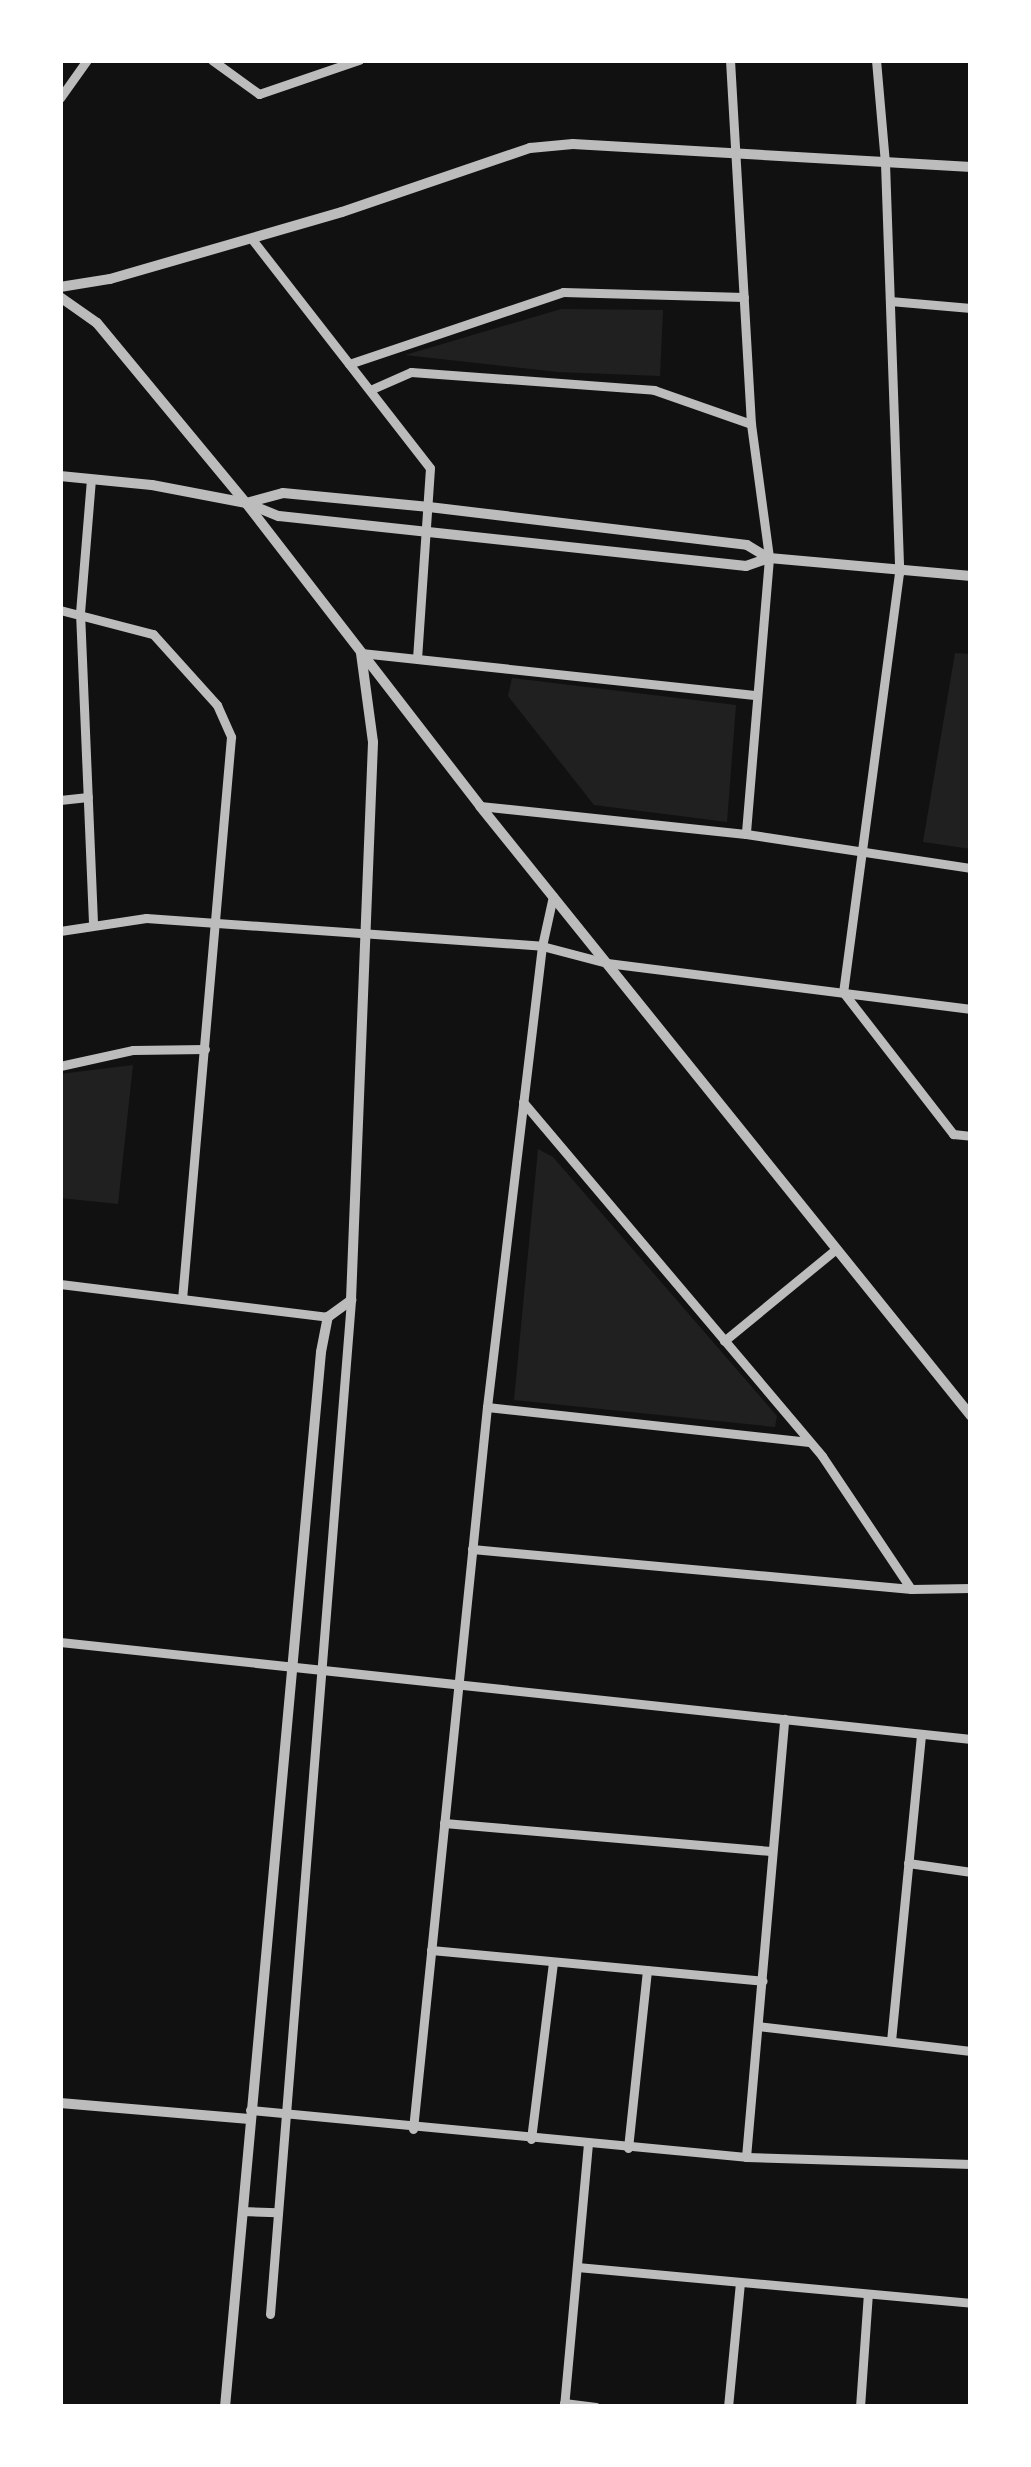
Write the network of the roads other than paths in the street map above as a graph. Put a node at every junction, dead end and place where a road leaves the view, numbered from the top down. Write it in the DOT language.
graph roads {
  1 [pos="87,60"];
  2 [pos="212,60"];
  3 [pos="359,60"];
  4 [pos="730,60"];
  5 [pos="876,60"];
  6 [pos="60,98"];
  7 [pos="736,154"];
  8 [pos="885,163"];
  9 [pos="971,167"];
  10 [pos="251,238"];
  11 [pos="60,287"];
  12 [pos="60,297"];
  13 [pos="744,297"];
  14 [pos="890,302"];
  15 [pos="971,308"];
  16 [pos="349,364"];
  17 [pos="370,390"];
  18 [pos="751,424"];
  19 [pos="60,476"];
  20 [pos="91,479"];
  21 [pos="246,503"];
  22 [pos="429,507"];
  23 [pos="427,529"];
  24 [pos="769,558"];
  25 [pos="898,573"];
  26 [pos="971,576"];
  27 [pos="60,610"];
  28 [pos="80,612"];
  29 [pos="361,653"];
  30 [pos="417,658"];
  31 [pos="758,695"];
  32 [pos="88,797"];
  33 [pos="60,800"];
  34 [pos="480,806"];
  35 [pos="746,834"];
  36 [pos="863,852"];
  37 [pos="971,868"];
  38 [pos="553,896"];
  39 [pos="217,922"];
  40 [pos="93,923"];
  41 [pos="60,931"];
  42 [pos="364,934"];
  43 [pos="542,946"];
  44 [pos="607,962"];
  45 [pos="843,992"];
  46 [pos="971,1009"];
  47 [pos="205,1049"];
  48 [pos="60,1066"];
  49 [pos="523,1102"];
  50 [pos="971,1136"];
  51 [pos="836,1249"];
  52 [pos="60,1284"];
  53 [pos="182,1298"];
  54 [pos="351,1300"];
  55 [pos="328,1317"];
  56 [pos="724,1341"];
  57 [pos="487,1407"];
  58 [pos="971,1416"];
  59 [pos="810,1442"];
  60 [pos="472,1549"];
  61 [pos="971,1588"];
  62 [pos="911,1589"];
  63 [pos="60,1642"];
  64 [pos="292,1666"];
  65 [pos="322,1670"];
  66 [pos="458,1686"];
  67 [pos="784,1719"];
  68 [pos="921,1734"];
  69 [pos="971,1739"];
  70 [pos="444,1823"];
  71 [pos="771,1851"];
  72 [pos="908,1863"];
  73 [pos="971,1872"];
  74 [pos="431,1950"];
  75 [pos="553,1962"];
  76 [pos="646,1970"];
  77 [pos="763,1981"];
  78 [pos="758,2026"];
  79 [pos="891,2041"];
  80 [pos="971,2051"];
  81 [pos="60,2103"];
  82 [pos="250,2114"];
  83 [pos="284,2114"];
  84 [pos="413,2129"];
  85 [pos="531,2139"];
  86 [pos="588,2144"];
  87 [pos="628,2148"];
  88 [pos="746,2157"];
  89 [pos="971,2164"];
  90 [pos="242,2211"];
  91 [pos="277,2212"];
  92 [pos="577,2267"];
  93 [pos="740,2283"];
  94 [pos="868,2294"];
  95 [pos="971,2303"];
  96 [pos="269,2314"];
  97 [pos="564,2405"];
  98 [pos="225,2407"];
  99 [pos="596,2407"];
  100 [pos="728,2407"];
  101 [pos="860,2407"];
  1 -- 6 [label="street"];
  2 -- 3 [label="street"];
  4 -- 7 [label="street"];
  5 -- 8 [label="street"];
  7 -- 8 [label="street"];
  7 -- 10 [label="street"];
  7 -- 13 [label="street"];
  8 -- 9 [label="street"];
  8 -- 14 [label="street"];
  10 -- 11 [label="street"];
  10 -- 16 [label="street"];
  12 -- 21 [label="street"];
  13 -- 16 [label="street"];
  13 -- 18 [label="street"];
  14 -- 15 [label="street"];
  14 -- 25 [label="street"];
  16 -- 17 [label="street"];
  17 -- 18 [label="street"];
  17 -- 22 [label="street"];
  18 -- 24 [label="street"];
  19 -- 20 [label="street"];
  20 -- 21 [label="street"];
  20 -- 28 [label="street"];
  21 -- 22 [label="street"];
  21 -- 23 [label="street"];
  21 -- 29 [label="street"];
  22 -- 23 [label="street"];
  22 -- 24 [label="street"];
  23 -- 24 [label="street"];
  23 -- 30 [label="street"];
  24 -- 25 [label="street"];
  24 -- 31 [label="street"];
  25 -- 26 [label="street"];
  25 -- 36 [label="street"];
  27 -- 28 [label="street"];
  28 -- 32 [label="street"];
  28 -- 39 [label="street"];
  29 -- 30 [label="street"];
  29 -- 34 [label="street"];
  29 -- 42 [label="street"];
  30 -- 31 [label="street"];
  31 -- 35 [label="street"];
  32 -- 33 [label="street"];
  32 -- 40 [label="street"];
  34 -- 35 [label="street"];
  34 -- 38 [label="street"];
  35 -- 36 [label="street"];
  36 -- 37 [label="street"];
  36 -- 45 [label="street"];
  38 -- 43 [label="street"];
  38 -- 44 [label="street"];
  39 -- 40 [label="street"];
  39 -- 42 [label="street"];
  39 -- 47 [label="street"];
  40 -- 41 [label="street"];
  42 -- 43 [label="street"];
  42 -- 54 [label="street"];
  43 -- 44 [label="street"];
  43 -- 49 [label="street"];
  44 -- 45 [label="street"];
  44 -- 51 [label="street"];
  45 -- 46 [label="street"];
  45 -- 50 [label="street"];
  47 -- 48 [label="street"];
  47 -- 53 [label="street"];
  49 -- 56 [label="street"];
  49 -- 57 [label="street"];
  51 -- 56 [label="street"];
  51 -- 58 [label="street"];
  52 -- 53 [label="street"];
  53 -- 55 [label="street"];
  54 -- 55 [label="street"];
  54 -- 65 [label="street"];
  55 -- 64 [label="street"];
  56 -- 59 [label="street"];
  57 -- 59 [label="street"];
  57 -- 60 [label="street"];
  59 -- 62 [label="street"];
  60 -- 62 [label="street"];
  60 -- 66 [label="street"];
  61 -- 62 [label="street"];
  63 -- 64 [label="street"];
  64 -- 65 [label="street"];
  64 -- 82 [label="street"];
  65 -- 66 [label="street"];
  65 -- 83 [label="street"];
  66 -- 67 [label="street"];
  66 -- 70 [label="street"];
  67 -- 68 [label="street"];
  67 -- 71 [label="street"];
  68 -- 69 [label="street"];
  68 -- 72 [label="street"];
  70 -- 71 [label="street"];
  70 -- 74 [label="street"];
  71 -- 77 [label="street"];
  72 -- 73 [label="street"];
  72 -- 79 [label="street"];
  74 -- 75 [label="street"];
  74 -- 84 [label="street"];
  75 -- 76 [label="street"];
  75 -- 85 [label="street"];
  76 -- 77 [label="street"];
  76 -- 87 [label="street"];
  77 -- 78 [label="street"];
  78 -- 79 [label="street"];
  78 -- 88 [label="street"];
  79 -- 80 [label="street"];
  81 -- 82 [label="street"];
  82 -- 83 [label="street"];
  82 -- 90 [label="street"];
  83 -- 84 [label="street"];
  83 -- 91 [label="street"];
  84 -- 85 [label="street"];
  85 -- 86 [label="street"];
  86 -- 87 [label="street"];
  86 -- 92 [label="street"];
  87 -- 88 [label="street"];
  88 -- 89 [label="street"];
  90 -- 91 [label="street"];
  90 -- 98 [label="street"];
  91 -- 96 [label="street"];
  92 -- 93 [label="street"];
  92 -- 97 [label="street"];
  93 -- 94 [label="street"];
  93 -- 100 [label="street"];
  94 -- 95 [label="street"];
  94 -- 101 [label="street"];
  97 -- 99 [label="street"];
}
